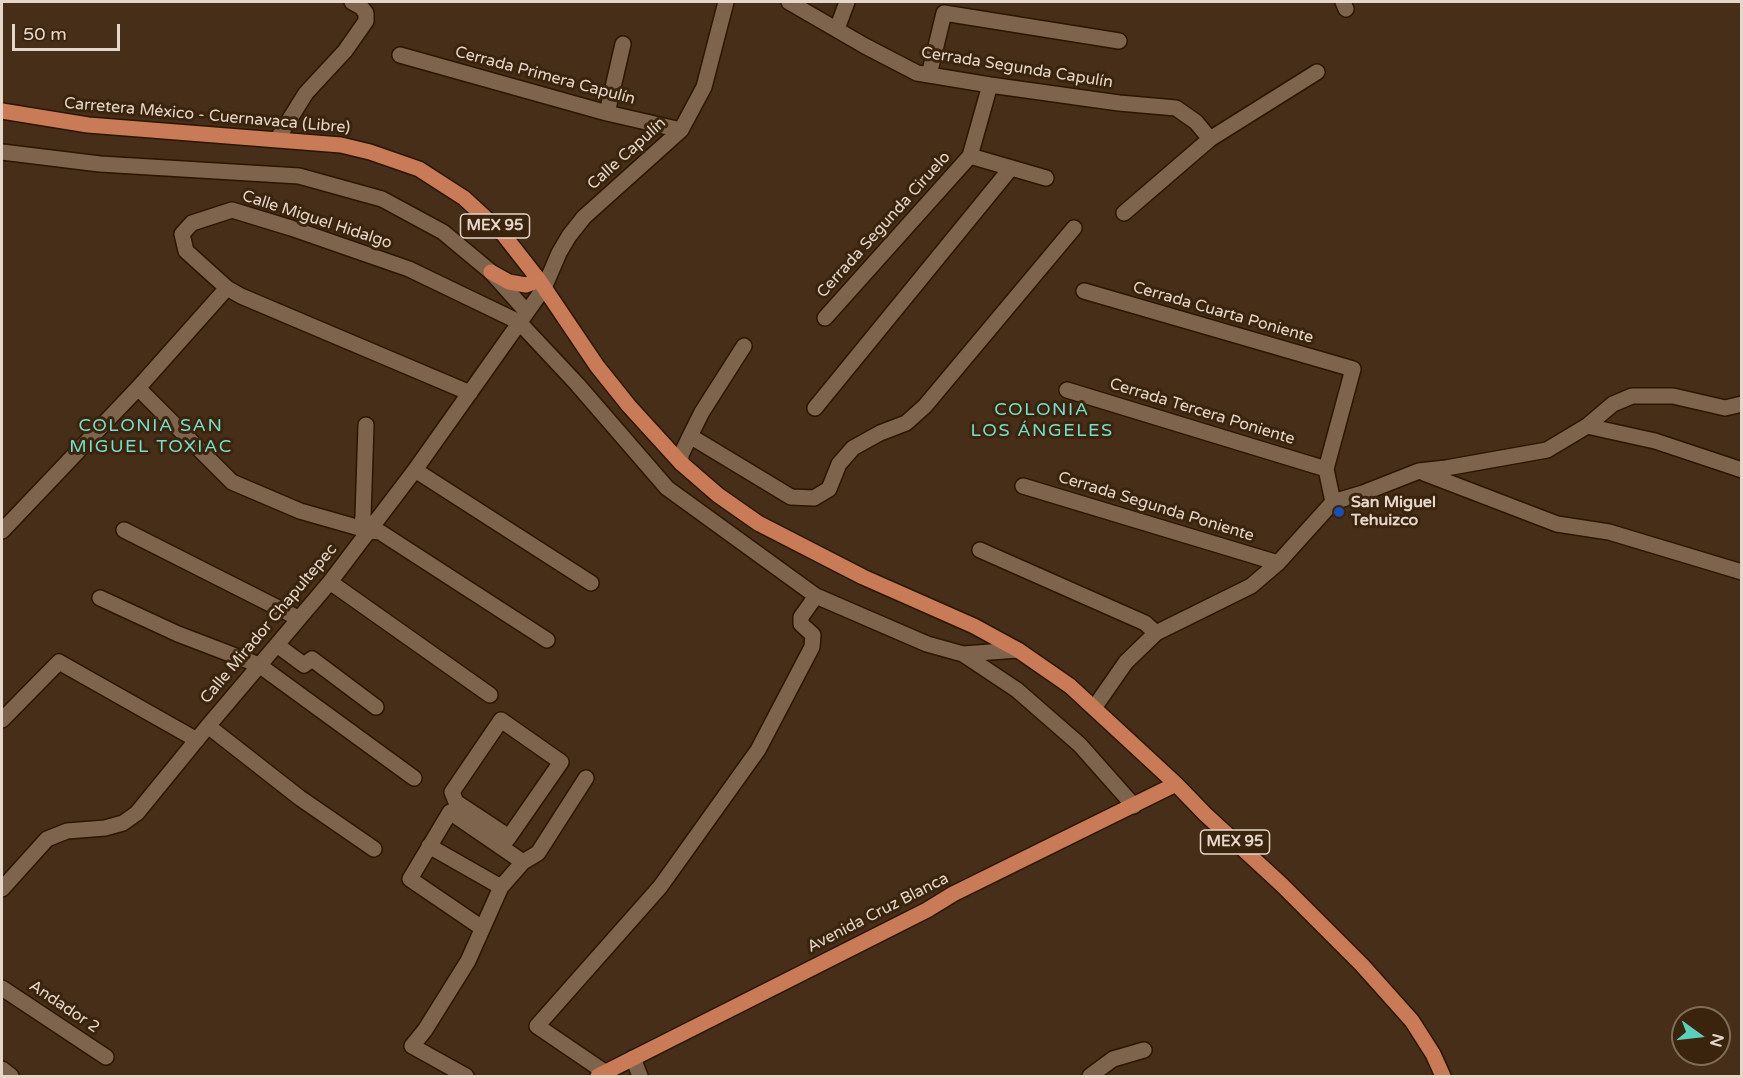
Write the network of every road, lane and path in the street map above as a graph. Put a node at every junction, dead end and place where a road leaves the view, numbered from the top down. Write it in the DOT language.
graph roads {
  1 [pos="352,2"];
  2 [pos="726,2"];
  3 [pos="789,2"];
  4 [pos="847,2"];
  5 [pos="837,29"];
  6 [pos="1119,41"];
  7 [pos="623,44"];
  8 [pos="400,55"];
  9 [pos="1317,72"];
  10 [pos="929,75"];
  11 [pos="990,85"];
  12 [pos="2,111"];
  13 [pos="607,113"];
  14 [pos="681,130"];
  15 [pos="278,138"];
  16 [pos="1210,139"];
  17 [pos="2,152"];
  18 [pos="970,156"];
  19 [pos="1011,168"];
  20 [pos="1046,178"];
  21 [pos="1124,213"];
  22 [pos="1074,228"];
  23 [pos="491,272"];
  24 [pos="541,284"];
  25 [pos="227,288"];
  26 [pos="1084,291"];
  27 [pos="523,317"];
  28 [pos="825,318"];
  29 [pos="744,346"];
  30 [pos="138,388"];
  31 [pos="1067,390"];
  32 [pos="470,393"];
  33 [pos="1742,404"];
  34 [pos="815,408"];
  35 [pos="366,425"];
  36 [pos="1587,426"];
  37 [pos="690,436"];
  38 [pos="681,464"];
  39 [pos="1326,469"];
  40 [pos="415,470"];
  41 [pos="1742,470"];
  42 [pos="1419,471"];
  43 [pos="1023,486"];
  44 [pos="1333,502"];
  45 [pos="124,530"];
  46 [pos="365,530"];
  47 [pos="2,531"];
  48 [pos="980,550"];
  49 [pos="1278,563"];
  50 [pos="1742,572"];
  51 [pos="330,582"];
  52 [pos="591,584"];
  53 [pos="816,597"];
  54 [pos="100,598"];
  55 [pos="298,618"];
  56 [pos="1156,633"];
  57 [pos="547,640"];
  58 [pos="278,645"];
  59 [pos="1018,650"];
  60 [pos="963,654"];
  61 [pos="259,665"];
  62 [pos="490,694"];
  63 [pos="376,707"];
  64 [pos="1094,708"];
  65 [pos="2,720"];
  66 [pos="208,726"];
  67 [pos="198,740"];
  68 [pos="414,778"];
  69 [pos="586,778"];
  70 [pos="1176,784"];
  71 [pos="1134,806"];
  72 [pos="505,842"];
  73 [pos="429,846"];
  74 [pos="374,849"];
  75 [pos="523,862"];
  76 [pos="501,887"];
  77 [pos="2,889"];
  78 [pos="483,928"];
  79 [pos="2,988"];
  80 [pos="1144,1050"];
  81 [pos="106,1057"];
  82 [pos="633,1059"];
  83 [pos="2,1069"];
  84 [pos="602,1075"];
  85 [pos="11,1077"];
  86 [pos="466,1077"];
  87 [pos="640,1077"];
  88 [pos="1090,1077"];
  89 [pos="1443,1077"];
  1 -- 15 [label="street"];
  2 -- 14 [label="street, Calle Capulín"];
  3 -- 5 [label="street, Cerrada Segunda Capulín"];
  4 -- 5 [label="street"];
  5 -- 10 [label="street, Cerrada Segunda Capulín"];
  6 -- 10 [label="street"];
  7 -- 13 [label="street"];
  8 -- 13 [label="street, Cerrada Primera Capulín"];
  9 -- 16 [label="street"];
  10 -- 11 [label="street, Cerrada Segunda Capulín"];
  11 -- 16 [label="street, Cerrada Segunda Capulín"];
  11 -- 18 [label="street"];
  12 -- 15 [label="main road, Carretera México - Cuernavaca (Libre) / MEX 95"];
  13 -- 14 [label="street, Cerrada Primera Capulín"];
  14 -- 24 [label="street, Calle Capulín"];
  15 -- 24 [label="main road, Carretera México - Cuernavaca (Libre) / MEX 95"];
  16 -- 21 [label="street"];
  17 -- 23 [label="street"];
  18 -- 19 [label="street"];
  18 -- 28 [label="street, Cerrada Segunda Ciruelo"];
  19 -- 20 [label="street"];
  19 -- 34 [label="street"];
  22 -- 37 [label="street"];
  23 -- 24 [label="main road"];
  23 -- 27 [label="street"];
  24 -- 27 [label="street, Calle Capulín"];
  24 -- 38 [label="main road, Carretera México - Cuernavaca (Libre) / MEX 95"];
  25 -- 27 [label="street, Calle Miguel Hidalgo"];
  25 -- 30 [label="street"];
  25 -- 32 [label="street, Calle Miguel Hidalgo"];
  26 -- 39 [label="street, Cerrada Cuarta Poniente"];
  27 -- 32 [label="street, Calle Mirador Chapultepec"];
  27 -- 53 [label="street"];
  29 -- 37 [label="street"];
  30 -- 46 [label="street"];
  30 -- 47 [label="street"];
  31 -- 39 [label="street, Cerrada Tercera Poniente"];
  32 -- 40 [label="street, Calle Mirador Chapultepec"];
  33 -- 36 [label="street"];
  35 -- 46 [label="street"];
  36 -- 41 [label="street"];
  36 -- 42 [label="street"];
  37 -- 38 [label="street"];
  38 -- 59 [label="main road, Carretera México - Cuernavaca (Libre) / MEX 95"];
  39 -- 44 [label="street"];
  40 -- 46 [label="street, Calle Mirador Chapultepec"];
  40 -- 52 [label="street"];
  42 -- 44 [label="street"];
  42 -- 50 [label="street"];
  43 -- 49 [label="street, Cerrada Segunda Poniente"];
  44 -- 49 [label="street"];
  45 -- 55 [label="street"];
  46 -- 51 [label="street, Calle Mirador Chapultepec"];
  46 -- 57 [label="street"];
  48 -- 56 [label="street"];
  49 -- 56 [label="street"];
  51 -- 55 [label="street, Calle Mirador Chapultepec"];
  51 -- 62 [label="street"];
  53 -- 60 [label="street"];
  53 -- 84 [label="street"];
  54 -- 61 [label="street"];
  55 -- 58 [label="street, Calle Mirador Chapultepec"];
  56 -- 64 [label="street"];
  58 -- 61 [label="street, Calle Mirador Chapultepec"];
  58 -- 63 [label="street"];
  59 -- 60 [label="street"];
  59 -- 64 [label="main road, Carretera México - Cuernavaca (Libre) / MEX 95"];
  60 -- 71 [label="street"];
  61 -- 66 [label="street, Calle Mirador Chapultepec"];
  61 -- 68 [label="street"];
  64 -- 70 [label="main road, Carretera México - Cuernavaca (Libre) / MEX 95"];
  65 -- 67 [label="street"];
  66 -- 67 [label="street, Calle Mirador Chapultepec"];
  66 -- 74 [label="street"];
  67 -- 77 [label="street, Calle Mirador Chapultepec"];
  69 -- 75 [label="street"];
  70 -- 71 [label="main road, Avenida Cruz Blanca"];
  70 -- 89 [label="main road, Carretera México - Cuernavaca (Libre) / MEX 95"];
  71 -- 82 [label="main road, Avenida Cruz Blanca"];
  72 -- 72 [label="street"];
  72 -- 73 [label="street"];
  72 -- 75 [label="street"];
  73 -- 76 [label="street"];
  73 -- 78 [label="street"];
  75 -- 76 [label="street"];
  76 -- 78 [label="street"];
  78 -- 86 [label="street"];
  79 -- 81 [label="street, Andador 2"];
  80 -- 88 [label="street"];
  82 -- 84 [label="main road, Avenida Cruz Blanca"];
  82 -- 87 [label="street"];
  83 -- 85 [label="street"];
}
